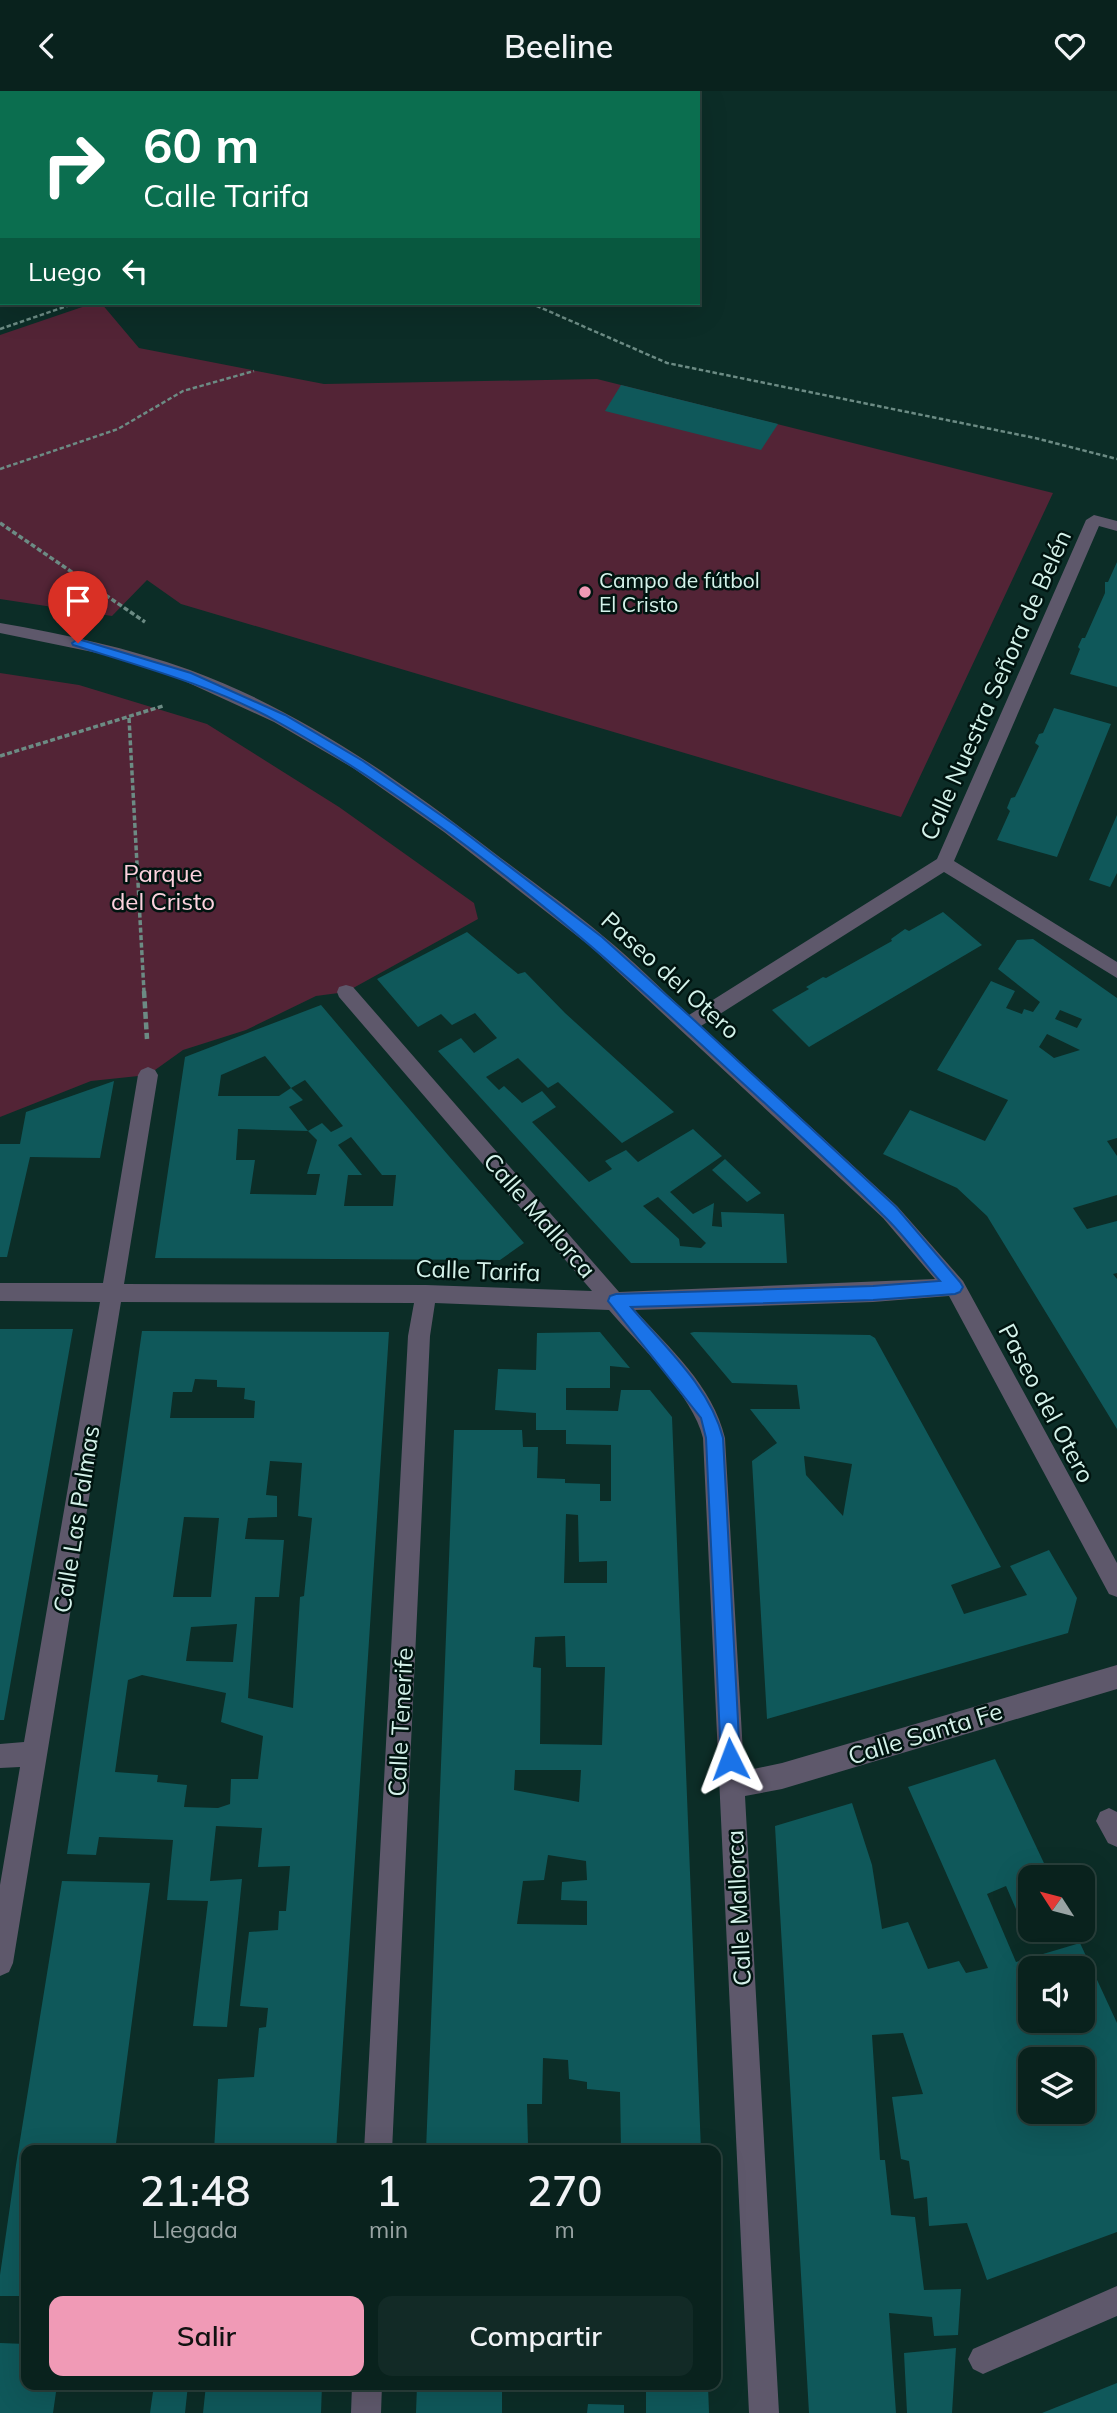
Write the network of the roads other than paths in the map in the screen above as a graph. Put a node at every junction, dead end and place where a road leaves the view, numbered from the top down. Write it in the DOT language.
graph roads {
  1 [pos="1117,527"];
  2 [pos="0,628"];
  3 [pos="944,863"];
  4 [pos="1117,971"];
  5 [pos="346,992"];
  6 [pos="689,1024"];
  7 [pos="149,1075"];
  8 [pos="955,1287"];
  9 [pos="0,1292"];
  10 [pos="113,1292"];
  11 [pos="426,1294"];
  12 [pos="616,1301"];
  13 [pos="1117,1586"];
  14 [pos="1117,1677"];
  15 [pos="36,1754"];
  16 [pos="0,1756"];
  17 [pos="732,1786"];
  18 [pos="0,1963"];
  19 [pos="379,2145"];
  20 [pos="1117,2301"];
  21 [pos="983,2360"];
  22 [pos="367,2390"];
  23 [pos="366,2413"];
  24 [pos="764,2413"];
  1 -- 3 [label="street, Calle Nuestra Señora de Belén"];
  2 -- 6 [label="street, Paseo del Otero"];
  3 -- 4 [label="street"];
  3 -- 6 [label="street, Calle Nuestra Señora de Belén"];
  5 -- 12 [label="street, Calle Mallorca"];
  6 -- 8 [label="street, Paseo del Otero"];
  7 -- 10 [label="street, Calle Las Palmas"];
  8 -- 12 [label="street, Calle Tarifa"];
  8 -- 13 [label="street, Paseo del Otero"];
  9 -- 10 [label="street, Calle Tarifa"];
  10 -- 11 [label="street, Calle Tarifa"];
  10 -- 15 [label="street, Calle Las Palmas"];
  11 -- 12 [label="street, Calle Tarifa"];
  11 -- 19 [label="street, Calle Tenerife"];
  12 -- 17 [label="street, Calle Mallorca"];
  14 -- 17 [label="street, Calle Santa Fe"];
  15 -- 16 [label="street"];
  15 -- 18 [label="street, Calle Las Palmas"];
  17 -- 24 [label="street, Calle Mallorca"];
  20 -- 21 [label="street"];
  22 -- 23 [label="street"];
}
